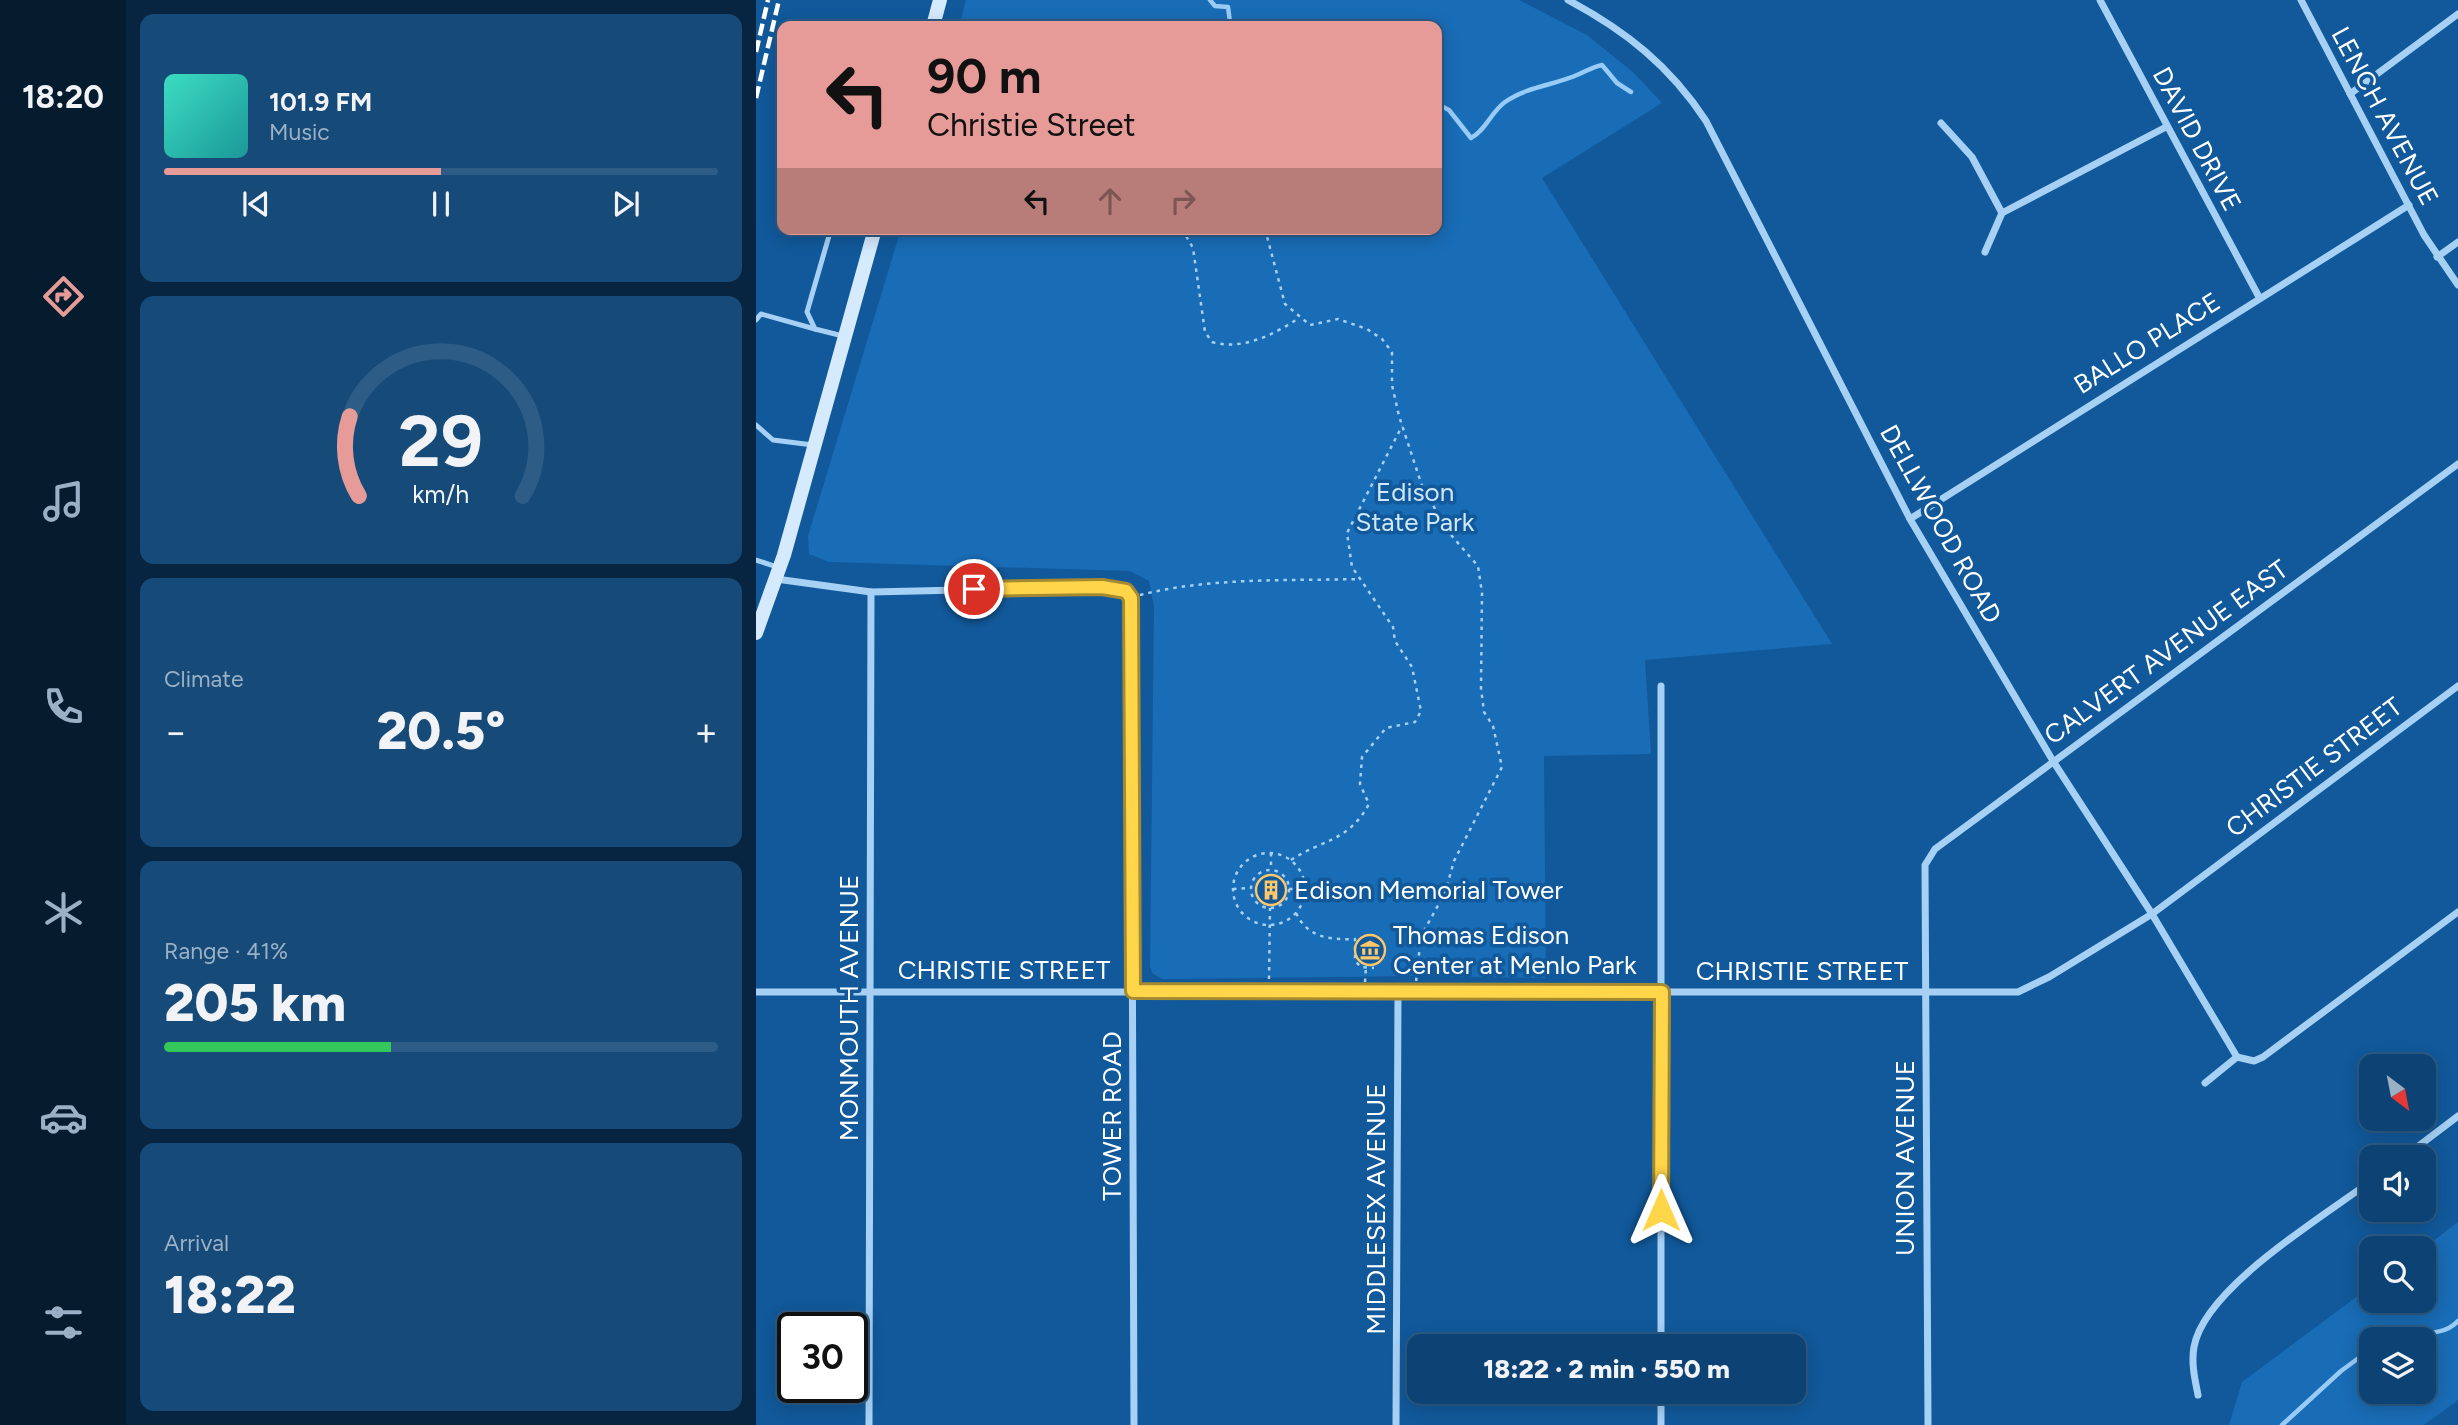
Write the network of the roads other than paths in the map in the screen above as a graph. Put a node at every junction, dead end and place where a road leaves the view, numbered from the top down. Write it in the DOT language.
graph roads {
  1 [pos="940,0"];
  2 [pos="2100,0"];
  3 [pos="2301,0"];
  4 [pos="1572,1"];
  5 [pos="2458,14"];
  6 [pos="934,21"];
  7 [pos="2350,94"];
  8 [pos="1941,123"];
  9 [pos="2166,127"];
  10 [pos="2409,205"];
  11 [pos="2002,213"];
  12 [pos="829,235"];
  13 [pos="873,235"];
  14 [pos="2458,242"];
  15 [pos="1985,252"];
  16 [pos="2438,257"];
  17 [pos="2458,285"];
  18 [pos="2259,297"];
  19 [pos="756,320"];
  20 [pos="815,329"];
  21 [pos="845,336"];
  22 [pos="756,425"];
  23 [pos="814,445"];
  24 [pos="2458,464"];
  25 [pos="1910,519"];
  26 [pos="756,559"];
  27 [pos="778,573"];
  28 [pos="871,592"];
  29 [pos="756,633"];
  30 [pos="1661,686"];
  31 [pos="2458,686"];
  32 [pos="2053,761"];
  33 [pos="1924,890"];
  34 [pos="2458,912"];
  35 [pos="2152,914"];
  36 [pos="870,991"];
  37 [pos="1133,991"];
  38 [pos="756,992"];
  39 [pos="1662,992"];
  40 [pos="1924,992"];
  41 [pos="1398,993"];
  42 [pos="2238,1057"];
  43 [pos="2205,1083"];
  44 [pos="2458,1116"];
  45 [pos="2419,1145"];
  46 [pos="2359,1190"];
  47 [pos="1661,1334"];
  48 [pos="2198,1395"];
  49 [pos="1661,1404"];
  50 [pos="869,1425"];
  51 [pos="1134,1425"];
  52 [pos="1396,1425"];
  53 [pos="1661,1425"];
  54 [pos="1928,1425"];
  1 -- 6 [label="main road"];
  2 -- 9 [label="street, DAVID DRIVE"];
  3 -- 7 [label="street, LENCH AVENUE"];
  4 -- 25 [label="street, DELLWOOD ROAD"];
  5 -- 7 [label="street"];
  7 -- 10 [label="street, LENCH AVENUE"];
  8 -- 11 [label="street"];
  9 -- 11 [label="street"];
  9 -- 18 [label="street, DAVID DRIVE"];
  10 -- 16 [label="street, LENCH AVENUE"];
  10 -- 18 [label="street, BALLO PLACE"];
  11 -- 15 [label="street"];
  12 -- 20 [label="lane"];
  13 -- 21 [label="main road"];
  14 -- 16 [label="street"];
  16 -- 17 [label="street, LENCH AVENUE"];
  18 -- 25 [label="street, BALLO PLACE"];
  19 -- 20 [label="lane"];
  20 -- 21 [label="lane"];
  21 -- 23 [label="main road"];
  22 -- 23 [label="lane"];
  23 -- 27 [label="main road"];
  24 -- 32 [label="street, CALVERT AVENUE EAST"];
  25 -- 32 [label="street, DELLWOOD ROAD"];
  26 -- 27 [label="lane"];
  27 -- 28 [label="street"];
  27 -- 29 [label="main road"];
  28 -- 36 [label="street, MONMOUTH AVENUE"];
  28 -- 37 [label="street, TOWER ROAD"];
  30 -- 39 [label="street"];
  31 -- 35 [label="street, CHRISTIE STREET"];
  32 -- 33 [label="street, CALVERT AVENUE EAST"];
  32 -- 35 [label="street, DELLWOOD ROAD"];
  33 -- 40 [label="street, UNION AVENUE"];
  34 -- 42 [label="street"];
  35 -- 40 [label="street, CHRISTIE STREET"];
  35 -- 42 [label="street, DELLWOOD ROAD"];
  36 -- 37 [label="street, CHRISTIE STREET"];
  36 -- 38 [label="street, CHRISTIE STREET"];
  36 -- 50 [label="street, MONMOUTH AVENUE"];
  37 -- 41 [label="street, CHRISTIE STREET"];
  37 -- 51 [label="street, TOWER ROAD"];
  39 -- 40 [label="street, CHRISTIE STREET"];
  39 -- 41 [label="street, CHRISTIE STREET"];
  39 -- 47 [label="street"];
  40 -- 54 [label="street, UNION AVENUE"];
  41 -- 52 [label="street, MIDDLESEX AVENUE"];
  42 -- 43 [label="street"];
  44 -- 45 [label="street"];
  46 -- 48 [label="street"];
  49 -- 53 [label="street"];
}
